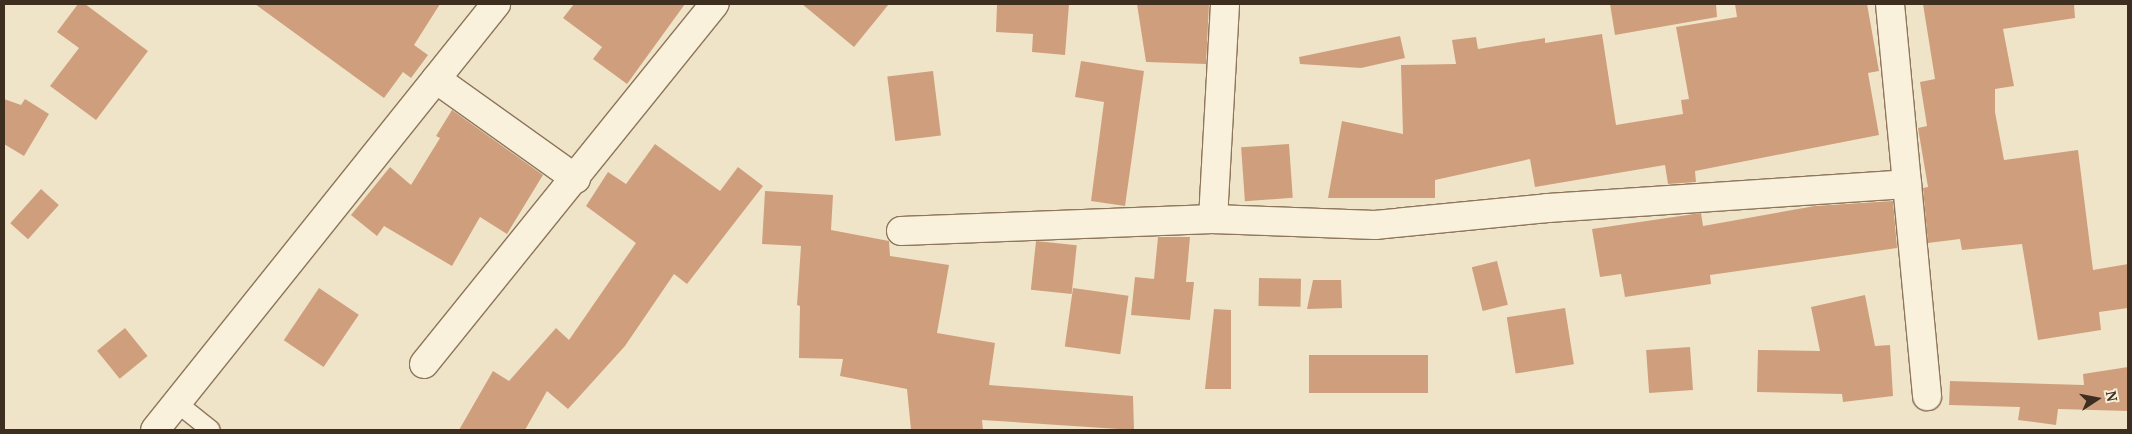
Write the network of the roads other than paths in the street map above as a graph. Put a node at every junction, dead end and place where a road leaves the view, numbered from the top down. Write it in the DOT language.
graph roads {
  1 [pos="496,4"];
  2 [pos="715,4"];
  3 [pos="1225,4"];
  4 [pos="1890,4"];
  5 [pos="436,79"];
  6 [pos="576,180"];
  7 [pos="1907,184"];
  8 [pos="1213,219"];
  9 [pos="901,231"];
  10 [pos="424,364"];
  11 [pos="1927,396"];
  12 [pos="177,403"];
  13 [pos="155,430"];
  14 [pos="210,430"];
  1 -- 5 [label="street"];
  2 -- 6 [label="street"];
  3 -- 8 [label="street"];
  4 -- 7 [label="street"];
  5 -- 6 [label="street"];
  5 -- 12 [label="street"];
  6 -- 10 [label="street"];
  7 -- 8 [label="street"];
  7 -- 11 [label="street"];
  8 -- 9 [label="street"];
  12 -- 13 [label="street"];
  12 -- 14 [label="lane"];
}
